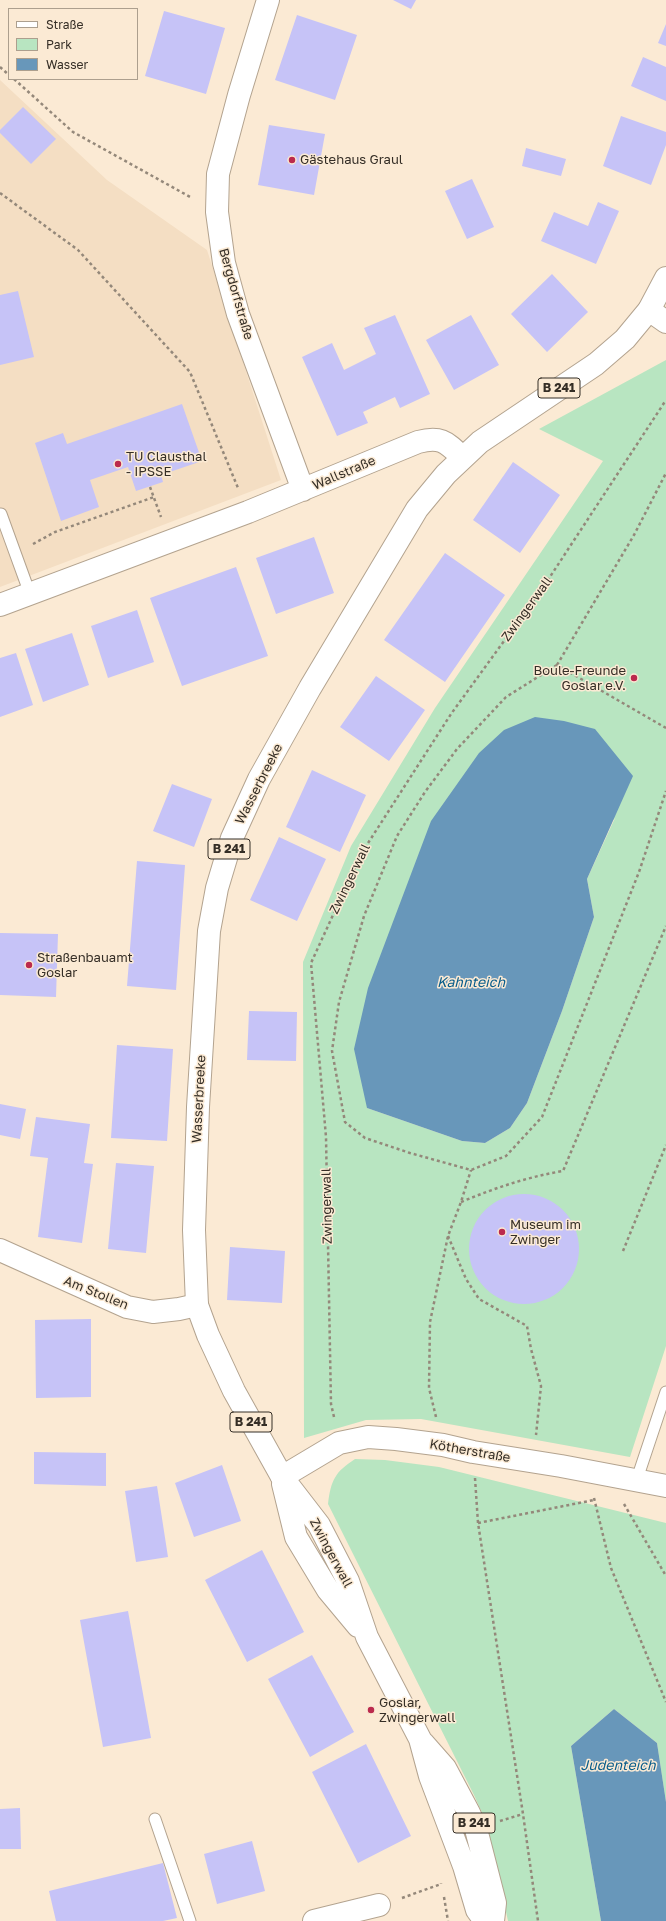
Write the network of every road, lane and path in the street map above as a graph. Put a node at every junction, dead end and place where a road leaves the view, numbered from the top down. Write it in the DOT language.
graph roads {
  1 [pos="268,0"];
  2 [pos="0,67"];
  3 [pos="8,74"];
  4 [pos="15,80"];
  5 [pos="0,193"];
  6 [pos="217,212"];
  7 [pos="666,278"];
  8 [pos="658,310"];
  9 [pos="666,400"];
  10 [pos="462,457"];
  11 [pos="666,473"];
  12 [pos="150,487"];
  13 [pos="303,490"];
  14 [pos="154,497"];
  15 [pos="248,512"];
  16 [pos="1,514"];
  17 [pos="160,516"];
  18 [pos="15,553"];
  19 [pos="30,594"];
  20 [pos="0,605"];
  21 [pos="557,665"];
  22 [pos="666,728"];
  23 [pos="666,791"];
  24 [pos="666,926"];
  25 [pos="666,1145"];
  26 [pos="471,1170"];
  27 [pos="461,1202"];
  28 [pos="448,1236"];
  29 [pos="0,1250"];
  30 [pos="623,1251"];
  31 [pos="197,1305"];
  32 [pos="666,1392"];
  33 [pos="339,1443"];
  34 [pos="443,1446"];
  35 [pos="473,1452"];
  36 [pos="534,1462"];
  37 [pos="597,1472"];
  38 [pos="282,1477"];
  39 [pos="637,1480"];
  40 [pos="666,1486"];
  41 [pos="594,1500"];
  42 [pos="478,1523"];
  43 [pos="666,1576"];
  44 [pos="666,1702"];
  45 [pos="420,1739"];
  46 [pos="155,1819"];
  47 [pos="441,1876"];
  48 [pos="441,1884"];
  49 [pos="379,1905"];
  50 [pos="190,1921"];
  51 [pos="314,1921"];
  52 [pos="448,1921"];
  53 [pos="485,1921"];
  54 [pos="493,1921"];
  55 [pos="538,1921"];
  1 -- 6 [label="main road, Bergdorfstraße"];
  2 -- 3 [label="path"];
  4 -- 6 [label="path"];
  5 -- 15 [label="path"];
  6 -- 13 [label="main road, Bergdorfstraße"];
  7 -- 8 [label="main road, B 241"];
  8 -- 10 [label="main road, B 241"];
  9 -- 33 [label="path, Zwingerwall"];
  10 -- 13 [label="main road, Wallstraße"];
  10 -- 31 [label="main road, Wasserbreeke / B 241"];
  11 -- 21 [label="path"];
  12 -- 14 [label="path"];
  13 -- 15 [label="main road, Wallstraße"];
  14 -- 17 [label="path"];
  14 -- 18 [label="path"];
  15 -- 19 [label="main road, Wallstraße"];
  16 -- 18 [label="lane"];
  18 -- 19 [label="lane"];
  19 -- 20 [label="main road, Wallstraße"];
  21 -- 22 [label="path"];
  21 -- 26 [label="path"];
  23 -- 26 [label="path"];
  24 -- 27 [label="path"];
  25 -- 30 [label="path"];
  26 -- 27 [label="path"];
  27 -- 28 [label="path"];
  28 -- 34 [label="path"];
  28 -- 36 [label="path"];
  29 -- 31 [label="main road, Am Stollen"];
  31 -- 38 [label="main road, Zwingerwall / B 241"];
  32 -- 39 [label="lane"];
  33 -- 34 [label="main road, Kötherstraße"];
  33 -- 38 [label="main road, Kötherstraße"];
  34 -- 35 [label="main road, Kötherstraße"];
  35 -- 36 [label="main road, Kötherstraße"];
  35 -- 42 [label="path"];
  36 -- 37 [label="main road, Kötherstraße"];
  37 -- 39 [label="main road, Kötherstraße"];
  37 -- 41 [label="path"];
  37 -- 43 [label="path"];
  38 -- 45 [label="main road, Zwingerwall / B 241"];
  39 -- 40 [label="main road, Kötherstraße"];
  41 -- 42 [label="path"];
  41 -- 44 [label="path"];
  42 -- 55 [label="path"];
  45 -- 53 [label="main road, Zwingerwall / B 241"];
  45 -- 54 [label="main road, Zwingerwall / B 241"];
  46 -- 50 [label="lane"];
  47 -- 48 [label="path"];
  48 -- 49 [label="path"];
  48 -- 52 [label="path"];
  49 -- 51 [label="main road"];
}
